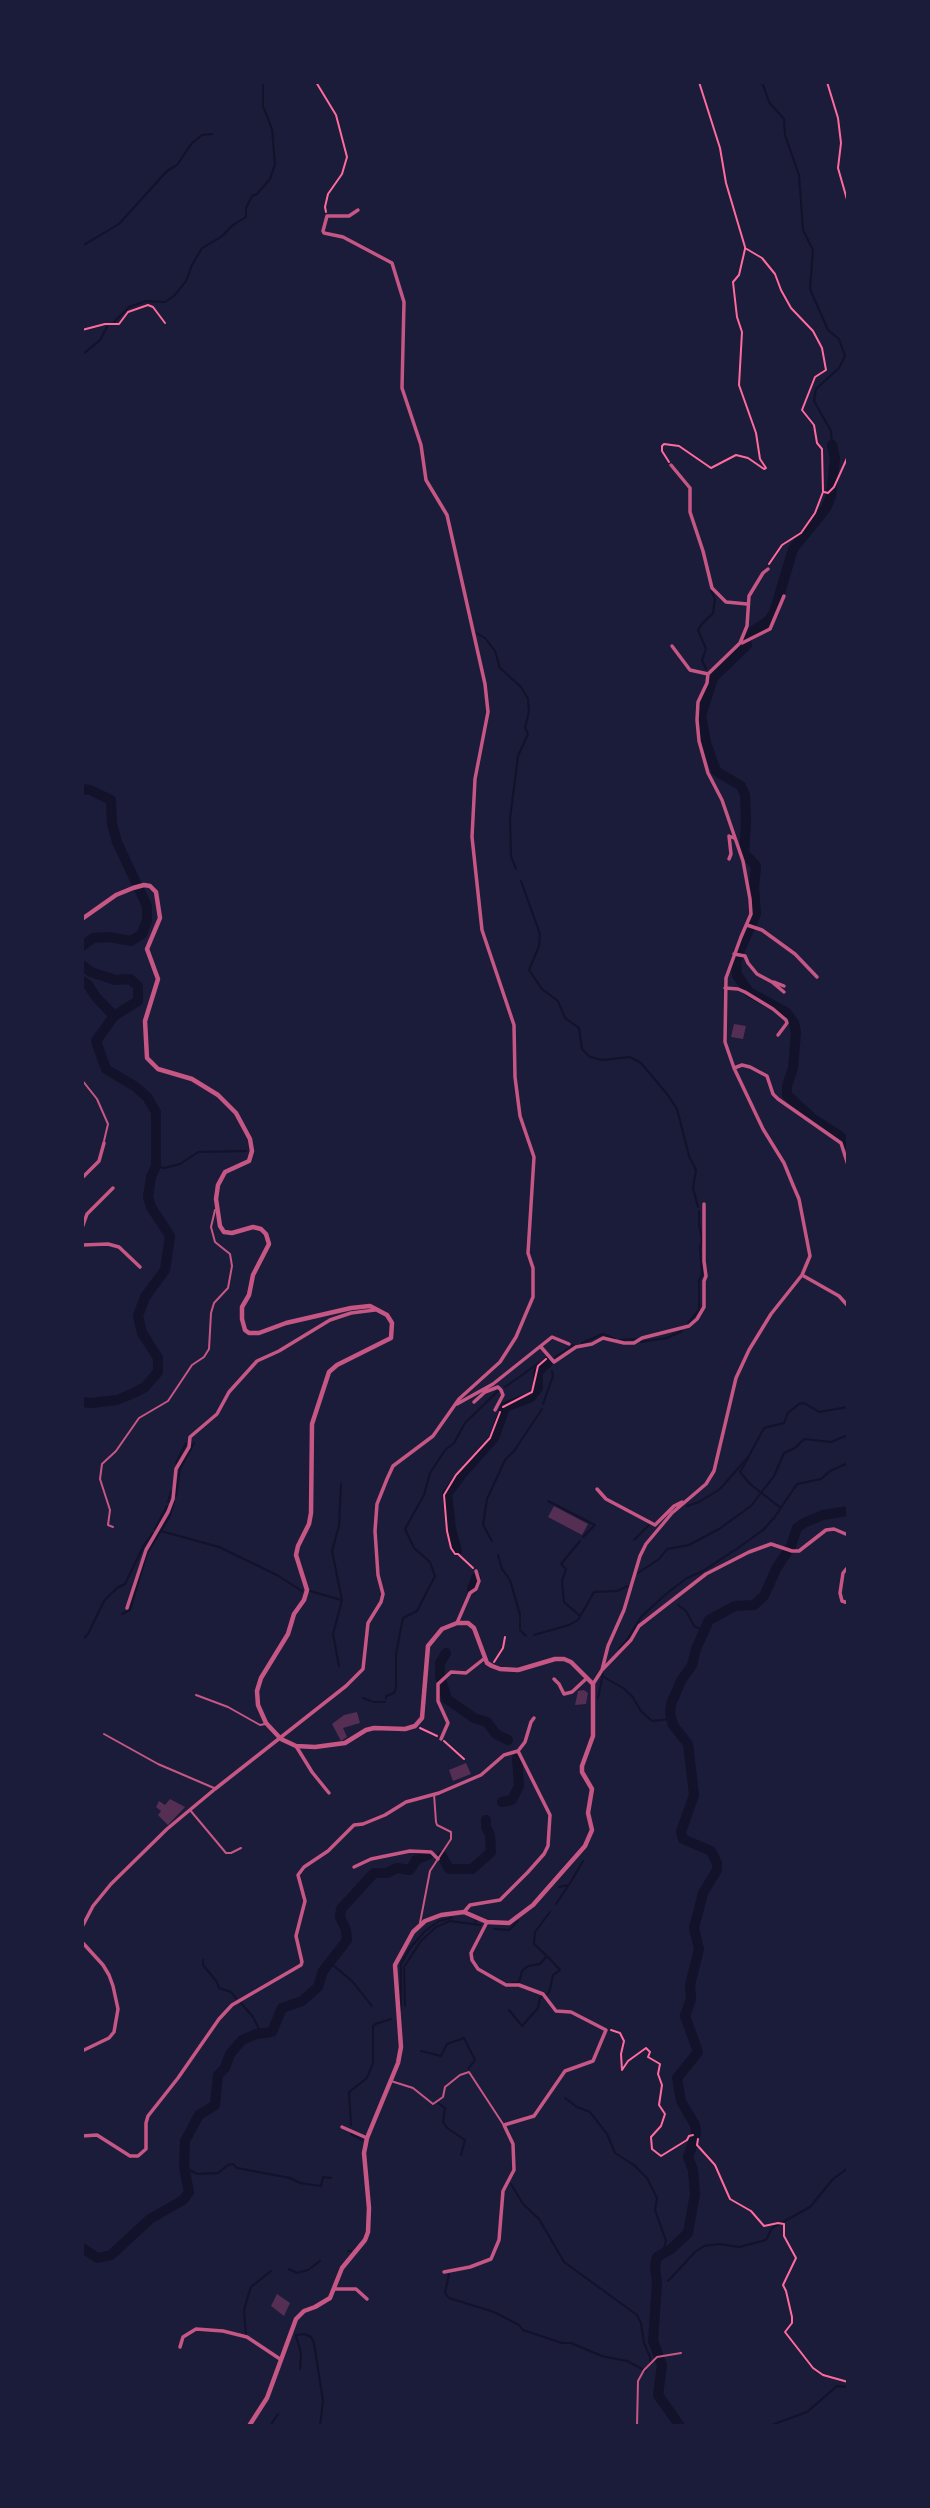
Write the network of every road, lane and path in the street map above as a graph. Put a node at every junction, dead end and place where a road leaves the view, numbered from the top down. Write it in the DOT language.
graph roads {
  1 [pos="316,82"];
  2 [pos="699,82"];
  3 [pos="827,82"];
  4 [pos="848,203"];
  5 [pos="358,211"];
  6 [pos="327,216"];
  7 [pos="745,248"];
  8 [pos="165,323"];
  9 [pos="82,330"];
  10 [pos="848,456"];
  11 [pos="671,465"];
  12 [pos="823,492"];
  13 [pos="768,569"];
  14 [pos="784,596"];
  15 [pos="747,604"];
  16 [pos="740,643"];
  17 [pos="672,646"];
  18 [pos="708,674"];
  19 [pos="734,838"];
  20 [pos="729,859"];
  21 [pos="82,919"];
  22 [pos="747,925"];
  23 [pos="734,954"];
  24 [pos="817,977"];
  25 [pos="772,982"];
  26 [pos="784,986"];
  27 [pos="725,988"];
  28 [pos="784,992"];
  29 [pos="778,1035"];
  30 [pos="734,1068"];
  31 [pos="82,1080"];
  32 [pos="104,1143"];
  33 [pos="848,1166"];
  34 [pos="82,1178"];
  35 [pos="113,1188"];
  36 [pos="704,1204"];
  37 [pos="216,1205"];
  38 [pos="82,1228"];
  39 [pos="82,1245"];
  40 [pos="140,1267"];
  41 [pos="802,1275"];
  42 [pos="848,1306"];
  43 [pos="377,1310"];
  44 [pos="569,1344"];
  45 [pos="541,1347"];
  46 [pos="549,1356"];
  47 [pos="484,1391"];
  48 [pos="474,1402"];
  49 [pos="455,1405"];
  50 [pos="495,1410"];
  51 [pos="597,1489"];
  52 [pos="684,1501"];
  53 [pos="113,1527"];
  54 [pos="848,1535"];
  55 [pos="848,1567"];
  56 [pos="477,1571"];
  57 [pos="848,1603"];
  58 [pos="127,1608"];
  59 [pos="457,1623"];
  60 [pos="505,1637"];
  61 [pos="485,1657"];
  62 [pos="492,1666"];
  63 [pos="602,1670"];
  64 [pos="587,1678"];
  65 [pos="554,1679"];
  66 [pos="593,1684"];
  67 [pos="196,1695"];
  68 [pos="534,1718"];
  69 [pos="266,1723"];
  70 [pos="104,1734"];
  71 [pos="281,1739"];
  72 [pos="441,1739"];
  73 [pos="296,1746"];
  74 [pos="518,1751"];
  75 [pos="215,1788"];
  76 [pos="329,1793"];
  77 [pos="434,1793"];
  78 [pos="190,1810"];
  79 [pos="241,1848"];
  80 [pos="438,1859"];
  81 [pos="354,1867"];
  82 [pos="464,1912"];
  83 [pos="487,1922"];
  84 [pos="420,1926"];
  85 [pos="82,1927"];
  86 [pos="82,1942"];
  87 [pos="606,2029"];
  88 [pos="82,2051"];
  89 [pos="390,2080"];
  90 [pos="504,2125"];
  91 [pos="342,2127"];
  92 [pos="693,2135"];
  93 [pos="82,2136"];
  94 [pos="367,2138"];
  95 [pos="698,2139"];
  96 [pos="444,2272"];
  97 [pos="335,2289"];
  98 [pos="367,2300"];
  99 [pos="180,2347"];
  100 [pos="681,2353"];
  101 [pos="280,2359"];
  102 [pos="848,2382"];
  103 [pos="249,2426"];
  104 [pos="638,2426"];
  1 -- 6 [label="path"];
  2 -- 7 [label="path"];
  3 -- 4 [label="path"];
  5 -- 6 [label="street"];
  6 -- 49 [label="street"];
  7 -- 11 [label="path"];
  7 -- 12 [label="path"];
  8 -- 9 [label="path"];
  10 -- 12 [label="path"];
  11 -- 15 [label="street"];
  12 -- 13 [label="path"];
  13 -- 15 [label="street"];
  14 -- 16 [label="street"];
  15 -- 16 [label="street"];
  16 -- 18 [label="street"];
  17 -- 18 [label="street"];
  18 -- 19 [label="street"];
  19 -- 20 [label="street"];
  19 -- 22 [label="street"];
  21 -- 37 [label="street"];
  22 -- 23 [label="street"];
  22 -- 24 [label="street"];
  23 -- 25 [label="street"];
  23 -- 27 [label="street"];
  25 -- 26 [label="street"];
  25 -- 28 [label="street"];
  27 -- 29 [label="street"];
  27 -- 30 [label="street"];
  30 -- 33 [label="street"];
  30 -- 41 [label="street"];
  31 -- 32 [label="lane"];
  32 -- 34 [label="street"];
  35 -- 38 [label="street"];
  36 -- 46 [label="street"];
  37 -- 43 [label="street"];
  37 -- 53 [label="lane"];
  39 -- 40 [label="street"];
  41 -- 42 [label="street"];
  41 -- 52 [label="street"];
  43 -- 58 [label="street"];
  43 -- 69 [label="street"];
  44 -- 45 [label="street"];
  45 -- 46 [label="street"];
  45 -- 47 [label="street"];
  46 -- 56 [label="path"];
  47 -- 48 [label="street"];
  47 -- 49 [label="street"];
  47 -- 50 [label="street"];
  49 -- 71 [label="street"];
  51 -- 52 [label="street"];
  52 -- 63 [label="street"];
  54 -- 63 [label="street"];
  55 -- 57 [label="street"];
  56 -- 59 [label="street"];
  59 -- 61 [label="street"];
  59 -- 73 [label="street"];
  60 -- 62 [label="path"];
  61 -- 62 [label="street"];
  61 -- 72 [label="street"];
  62 -- 64 [label="street"];
  63 -- 66 [label="street"];
  64 -- 65 [label="street"];
  64 -- 66 [label="street"];
  66 -- 83 [label="street"];
  67 -- 69 [label="lane"];
  68 -- 74 [label="street"];
  69 -- 71 [label="street"];
  70 -- 75 [label="lane"];
  71 -- 73 [label="street"];
  71 -- 75 [label="street"];
  73 -- 76 [label="street"];
  74 -- 77 [label="street"];
  74 -- 82 [label="street"];
  75 -- 78 [label="street"];
  77 -- 80 [label="lane"];
  77 -- 93 [label="street"];
  78 -- 79 [label="lane"];
  78 -- 85 [label="street"];
  80 -- 81 [label="street"];
  80 -- 84 [label="lane"];
  82 -- 83 [label="street"];
  82 -- 84 [label="street"];
  83 -- 87 [label="street"];
  84 -- 89 [label="street"];
  86 -- 88 [label="street"];
  87 -- 90 [label="street"];
  87 -- 92 [label="path"];
  89 -- 90 [label="lane"];
  89 -- 94 [label="street"];
  90 -- 96 [label="street"];
  91 -- 94 [label="street"];
  94 -- 97 [label="street"];
  95 -- 102 [label="path"];
  97 -- 98 [label="street"];
  97 -- 101 [label="street"];
  99 -- 101 [label="street"];
  100 -- 104 [label="lane"];
  101 -- 103 [label="street"];
}
